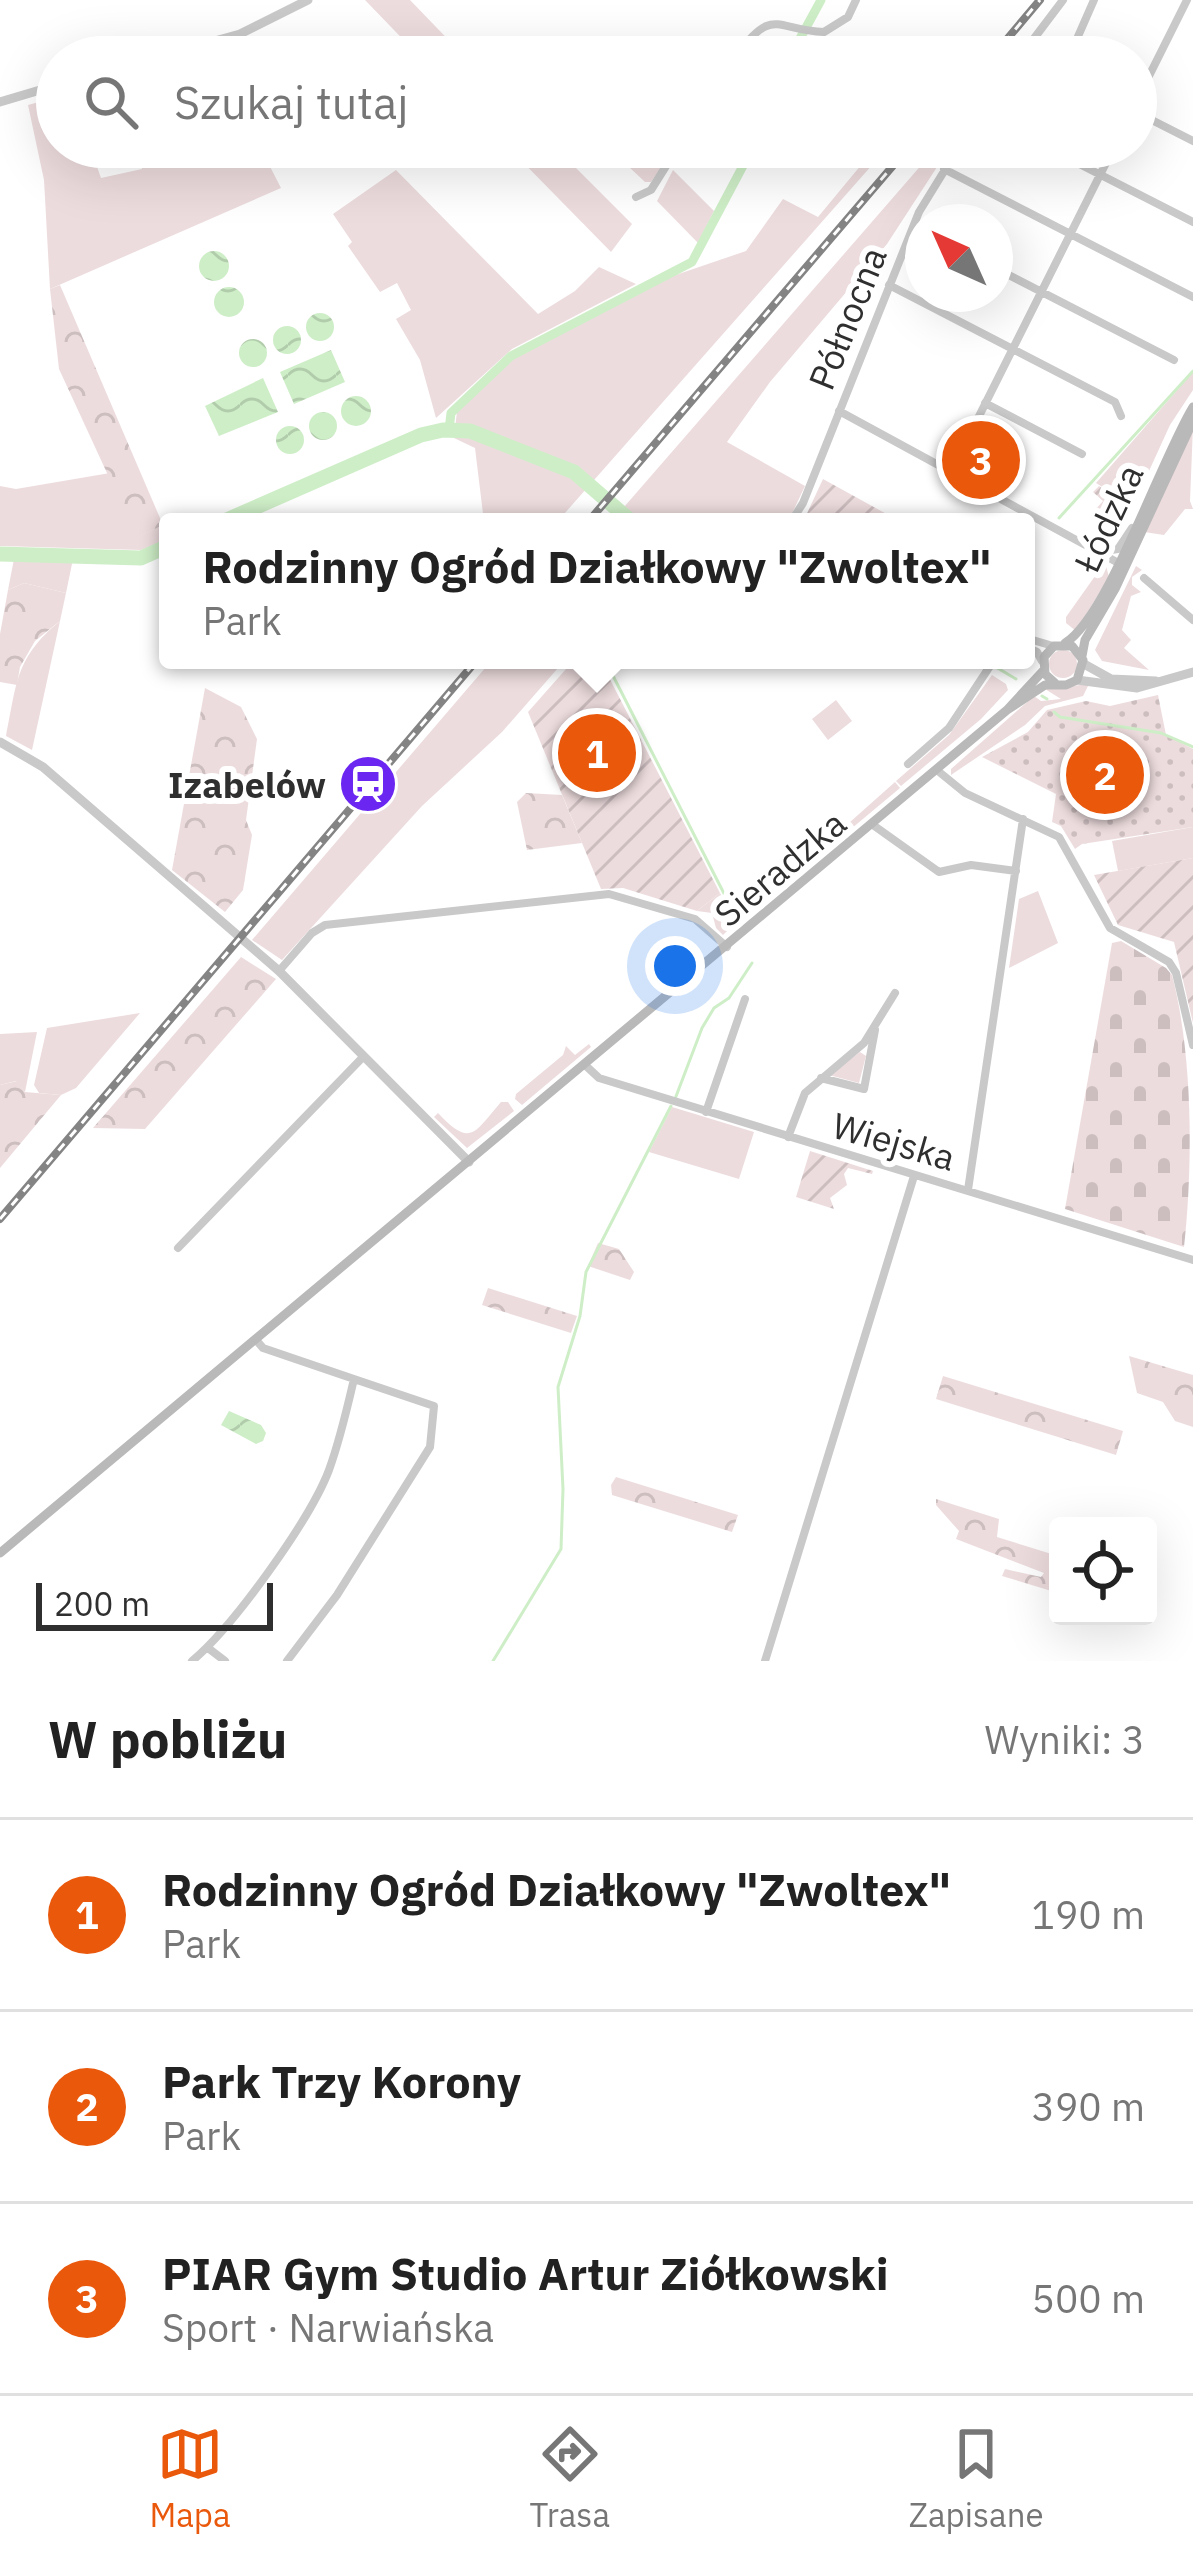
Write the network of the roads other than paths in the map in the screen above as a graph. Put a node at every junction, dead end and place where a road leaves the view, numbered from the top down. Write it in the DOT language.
graph roads {
  1 [pos="308,0"];
  2 [pos="856,0"];
  3 [pos="1063,0"];
  4 [pos="1094,0"];
  5 [pos="1187,0"];
  6 [pos="228,36"];
  7 [pos="754,36"];
  8 [pos="1038,36"];
  9 [pos="1079,36"];
  10 [pos="1157,60"];
  11 [pos="36,92"];
  12 [pos="0,102"];
  13 [pos="1157,123"];
  14 [pos="1193,141"];
  15 [pos="665,168"];
  16 [pos="1088,168"];
  17 [pos="1103,168"];
  18 [pos="944,169"];
  19 [pos="1100,174"];
  20 [pos="636,196"];
  21 [pos="925,204"];
  22 [pos="1193,222"];
  23 [pos="1070,234"];
  24 [pos="905,246"];
  25 [pos="1013,277"];
  26 [pos="889,285"];
  27 [pos="1041,292"];
  28 [pos="1193,297"];
  29 [pos="1013,349"];
  30 [pos="1174,360"];
  31 [pos="985,403"];
  32 [pos="1193,407"];
  33 [pos="839,411"];
  34 [pos="1120,416"];
  35 [pos="1193,421"];
  36 [pos="1082,454"];
  37 [pos="952,470"];
  38 [pos="798,513"];
  39 [pos="1030,513"];
  40 [pos="1035,516"];
  41 [pos="1136,522"];
  42 [pos="1097,550"];
  43 [pos="1122,565"];
  44 [pos="1144,578"];
  45 [pos="1193,620"];
  46 [pos="1035,644"];
  47 [pos="1059,645"];
  48 [pos="1035,650"];
  49 [pos="1083,660"];
  50 [pos="1043,666"];
  51 [pos="988,669"];
  52 [pos="1193,671"];
  53 [pos="1077,680"];
  54 [pos="1156,681"];
  55 [pos="1055,683"];
  56 [pos="1007,710"];
  57 [pos="0,742"];
  58 [pos="908,764"];
  59 [pos="938,771"];
  60 [pos="1023,819"];
  61 [pos="874,825"];
  62 [pos="1016,872"];
  63 [pos="727,947"];
  64 [pos="279,971"];
  65 [pos="895,993"];
  66 [pos="745,999"];
  67 [pos="875,1029"];
  68 [pos="1193,1045"];
  69 [pos="364,1057"];
  70 [pos="585,1066"];
  71 [pos="819,1077"];
  72 [pos="706,1112"];
  73 [pos="788,1138"];
  74 [pos="469,1162"];
  75 [pos="914,1176"];
  76 [pos="968,1190"];
  77 [pos="178,1247"];
  78 [pos="1193,1260"];
  79 [pos="256,1340"];
  80 [pos="354,1378"];
  81 [pos="0,1553"];
  82 [pos="208,1648"];
  83 [pos="192,1661"];
  84 [pos="225,1661"];
  85 [pos="287,1661"];
  86 [pos="765,1661"];
  1 -- 6 [label="street"];
  2 -- 7 [label="street"];
  3 -- 8 [label="street"];
  4 -- 9 [label="street"];
  5 -- 10 [label="street"];
  11 -- 12 [label="street"];
  13 -- 14 [label="street"];
  15 -- 20 [label="street"];
  16 -- 19 [label="street"];
  17 -- 19 [label="street"];
  18 -- 21 [label="street, Północna"];
  18 -- 23 [label="street"];
  19 -- 22 [label="street"];
  19 -- 23 [label="street"];
  23 -- 27 [label="street"];
  23 -- 28 [label="street"];
  24 -- 26 [label="street, Północna"];
  25 -- 27 [label="street"];
  26 -- 29 [label="street"];
  26 -- 33 [label="street, Północna"];
  27 -- 29 [label="street"];
  27 -- 30 [label="street"];
  29 -- 31 [label="street"];
  29 -- 34 [label="street"];
  31 -- 36 [label="street"];
  31 -- 37 [label="street"];
  32 -- 41 [label="main road, Łódzka"];
  33 -- 37 [label="street"];
  33 -- 38 [label="street, Północna"];
  35 -- 43 [label="main road, Łódzka"];
  37 -- 39 [label="street"];
  40 -- 42 [label="street"];
  41 -- 42 [label="street"];
  41 -- 43 [label="main road, Łódzka"];
  42 -- 43 [label="street"];
  43 -- 47 [label="main road, Łódzka"];
  43 -- 49 [label="main road, Łódzka"];
  44 -- 45 [label="street"];
  46 -- 47 [label="street"];
  47 -- 49 [label="main road"];
  47 -- 50 [label="main road"];
  48 -- 50 [label="street"];
  49 -- 53 [label="main road"];
  49 -- 54 [label="street"];
  50 -- 55 [label="main road"];
  50 -- 56 [label="main road, Sieradzka"];
  51 -- 58 [label="street"];
  52 -- 54 [label="street"];
  53 -- 54 [label="street"];
  53 -- 55 [label="main road"];
  55 -- 56 [label="main road, Sieradzka"];
  56 -- 59 [label="main road, Sieradzka"];
  57 -- 64 [label="street"];
  59 -- 60 [label="street"];
  59 -- 61 [label="main road, Sieradzka"];
  60 -- 62 [label="street"];
  60 -- 68 [label="street"];
  61 -- 62 [label="street"];
  61 -- 63 [label="main road, Sieradzka"];
  62 -- 76 [label="street"];
  63 -- 64 [label="street"];
  63 -- 70 [label="main road, Sieradzka"];
  64 -- 69 [label="street"];
  65 -- 67 [label="street"];
  66 -- 72 [label="street"];
  67 -- 71 [label="street"];
  67 -- 71 [label="street"];
  69 -- 74 [label="street"];
  69 -- 77 [label="street"];
  70 -- 72 [label="street, Wiejska"];
  70 -- 74 [label="main road, Sieradzka"];
  71 -- 73 [label="street"];
  72 -- 73 [label="street, Wiejska"];
  73 -- 75 [label="street, Wiejska"];
  74 -- 79 [label="main road, Sieradzka"];
  75 -- 76 [label="street, Wiejska"];
  75 -- 86 [label="street"];
  76 -- 78 [label="street, Wiejska"];
  79 -- 80 [label="street"];
  79 -- 81 [label="main road, Sieradzka"];
  80 -- 82 [label="street"];
  80 -- 85 [label="street"];
  82 -- 83 [label="street"];
  82 -- 84 [label="street"];
}
